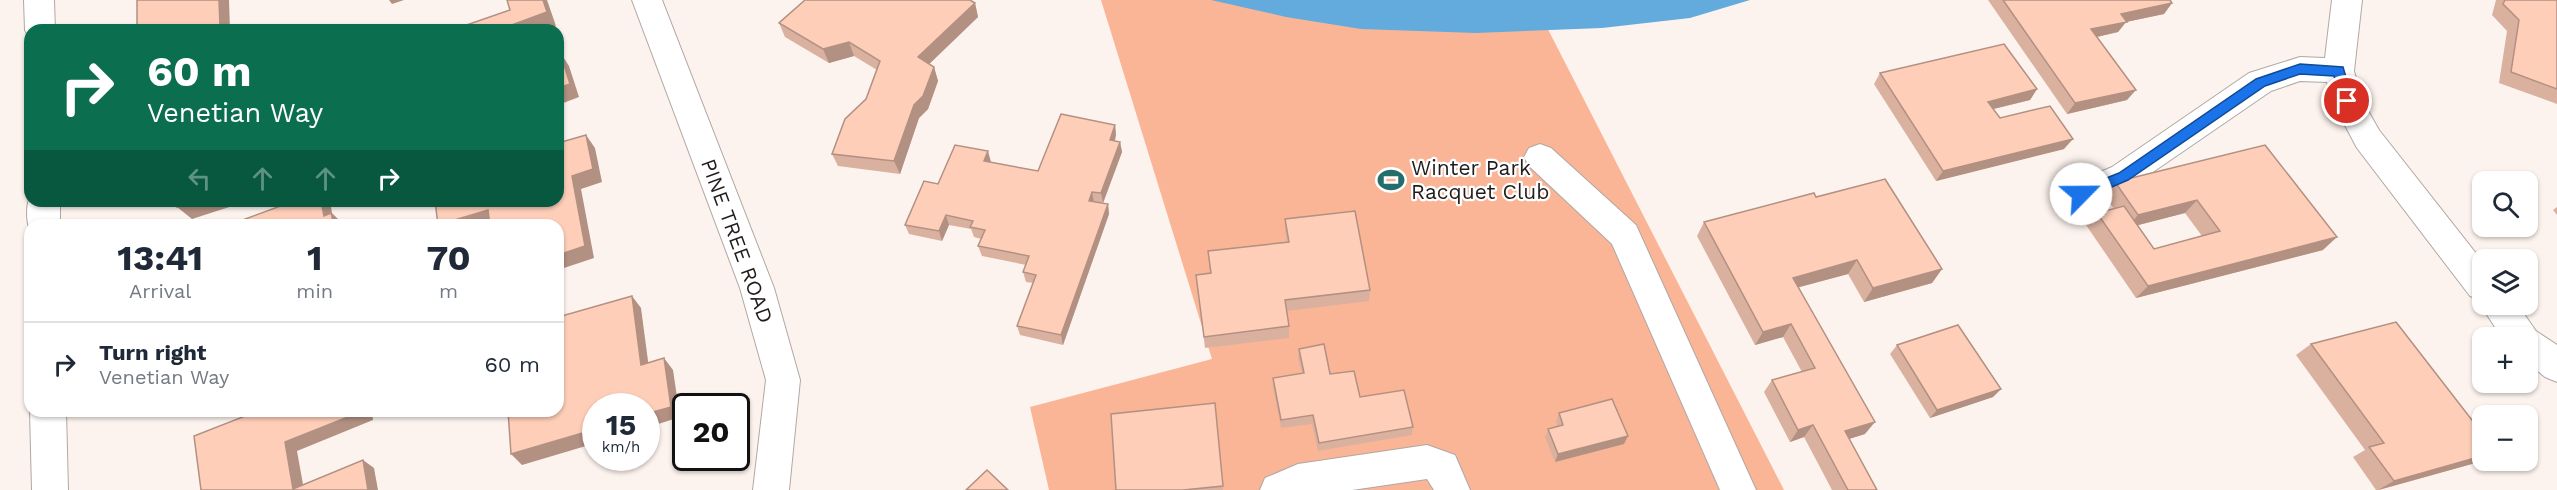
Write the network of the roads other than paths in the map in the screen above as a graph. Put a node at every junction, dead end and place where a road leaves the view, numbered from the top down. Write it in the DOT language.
graph roads {
  1 [pos="39,0"];
  2 [pos="647,0"];
  3 [pos="2347,0"];
  4 [pos="40,24"];
  5 [pos="2339,71"];
  6 [pos="1540,157"];
  7 [pos="2081,194"];
  8 [pos="2472,273"];
  9 [pos="2538,351"];
  10 [pos="2557,366"];
  11 [pos="48,417"];
  12 [pos="1447,478"];
  13 [pos="50,490"];
  14 [pos="771,490"];
  15 [pos="1278,490"];
  16 [pos="1738,490"];
  1 -- 4 [label="street"];
  2 -- 14 [label="street, PINE TREE ROAD"];
  3 -- 5 [label="street"];
  5 -- 7 [label="street"];
  5 -- 8 [label="street"];
  6 -- 16 [label="street"];
  9 -- 10 [label="street"];
  11 -- 13 [label="street"];
  12 -- 15 [label="street"];
}
